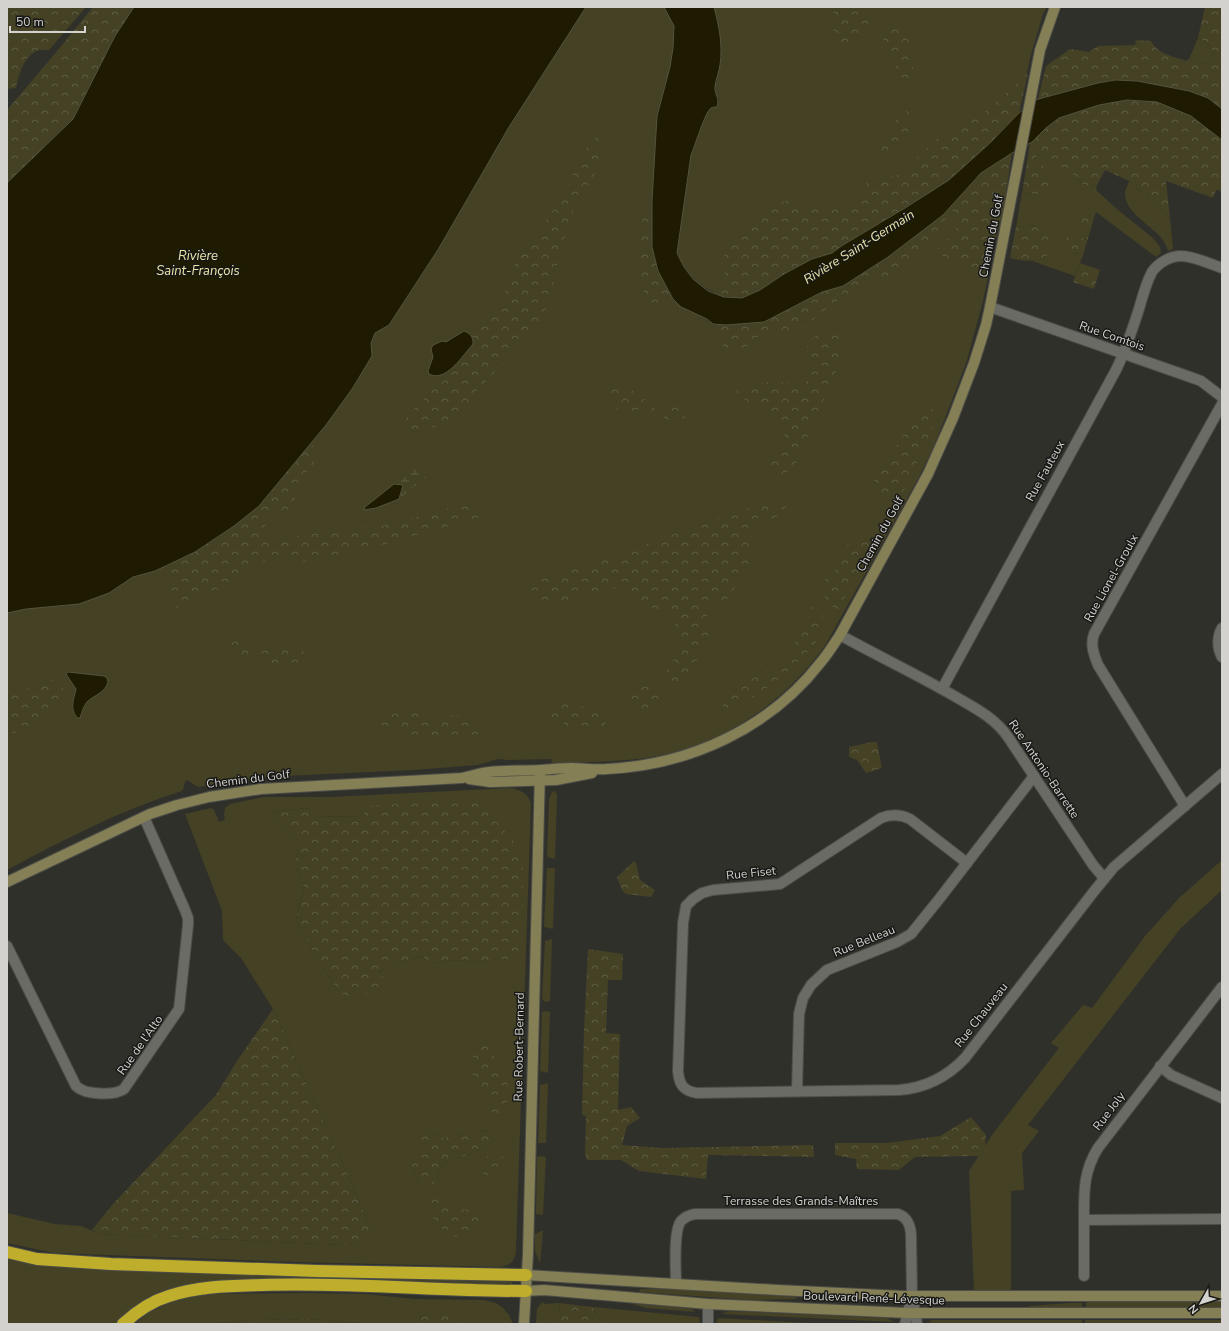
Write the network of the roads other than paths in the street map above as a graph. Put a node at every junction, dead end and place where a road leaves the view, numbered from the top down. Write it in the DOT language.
graph roads {
  1 [pos="1055,7"];
  2 [pos="1222,268"];
  3 [pos="990,307"];
  4 [pos="1124,354"];
  5 [pos="1222,397"];
  6 [pos="1222,404"];
  7 [pos="1222,628"];
  8 [pos="840,635"];
  9 [pos="1222,656"];
  10 [pos="942,689"];
  11 [pos="540,770"];
  12 [pos="605,770"];
  13 [pos="1222,774"];
  14 [pos="1034,776"];
  15 [pos="462,778"];
  16 [pos="539,781"];
  17 [pos="1185,806"];
  18 [pos="144,817"];
  19 [pos="966,863"];
  20 [pos="1104,878"];
  21 [pos="7,882"];
  22 [pos="7,946"];
  23 [pos="1222,987"];
  24 [pos="1160,1066"];
  25 [pos="681,1084"];
  26 [pos="797,1091"];
  27 [pos="1222,1098"];
  28 [pos="1222,1219"];
  29 [pos="1084,1220"];
  30 [pos="7,1252"];
  31 [pos="526,1275"];
  32 [pos="1084,1276"];
  33 [pos="676,1284"];
  34 [pos="526,1291"];
  35 [pos="912,1296"];
  36 [pos="1222,1296"];
  37 [pos="708,1304"];
  38 [pos="1222,1313"];
  39 [pos="912,1314"];
  40 [pos="123,1324"];
  41 [pos="524,1324"];
  42 [pos="708,1324"];
  43 [pos="905,1324"];
  44 [pos="917,1324"];
  1 -- 3 [label="street, Chemin du Golf"];
  2 -- 4 [label="street, Rue Fauteux"];
  3 -- 4 [label="street, Rue Comtois"];
  3 -- 8 [label="street, Chemin du Golf"];
  4 -- 5 [label="street, Rue Comtois"];
  4 -- 10 [label="street, Rue Fauteux"];
  6 -- 17 [label="street, Rue Lionel-Groulx"];
  7 -- 9 [label="street"];
  8 -- 10 [label="street, Rue Antonio-Barrette"];
  8 -- 12 [label="street, Chemin du Golf"];
  10 -- 14 [label="street, Rue Antonio-Barrette"];
  11 -- 12 [label="street"];
  11 -- 15 [label="street"];
  11 -- 16 [label="street, Rue Robert-Bernard"];
  12 -- 16 [label="street"];
  13 -- 17 [label="street, Rue Chauveau"];
  14 -- 19 [label="street, Rue Belleau"];
  14 -- 20 [label="street, Rue Antonio-Barrette"];
  15 -- 16 [label="street"];
  15 -- 18 [label="street, Chemin du Golf"];
  16 -- 31 [label="street, Rue Robert-Bernard"];
  17 -- 20 [label="street, Rue Chauveau"];
  18 -- 21 [label="street, Chemin du Golf"];
  18 -- 22 [label="street, Rue de l'Alto"];
  19 -- 25 [label="street, Rue Fiset"];
  19 -- 26 [label="street, Rue Belleau"];
  20 -- 26 [label="street, Rue Chauveau"];
  23 -- 24 [label="street, Rue Joly"];
  24 -- 27 [label="street"];
  24 -- 29 [label="street, Rue Joly"];
  25 -- 26 [label="street, Rue Chauveau"];
  28 -- 29 [label="street"];
  29 -- 32 [label="street, Rue Joly"];
  30 -- 31 [label="highway"];
  31 -- 33 [label="street, Boulevard René-Lévesque"];
  31 -- 34 [label="street, Rue Robert-Bernard"];
  33 -- 35 [label="street, Boulevard René-Lévesque"];
  33 -- 35 [label="street, Terrasse des Grands-Maîtres"];
  34 -- 37 [label="street, Boulevard René-Lévesque"];
  34 -- 40 [label="highway"];
  34 -- 41 [label="street, Rue Robert-Bernard"];
  35 -- 36 [label="street, Boulevard René-Lévesque"];
  35 -- 39 [label="street, Terrasse des Grands-Maîtres"];
  37 -- 39 [label="street, Boulevard René-Lévesque"];
  37 -- 42 [label="street"];
  38 -- 39 [label="street, Boulevard René-Lévesque"];
  39 -- 43 [label="street, Terrasse des Grands-Maîtres"];
  39 -- 44 [label="street"];
}
